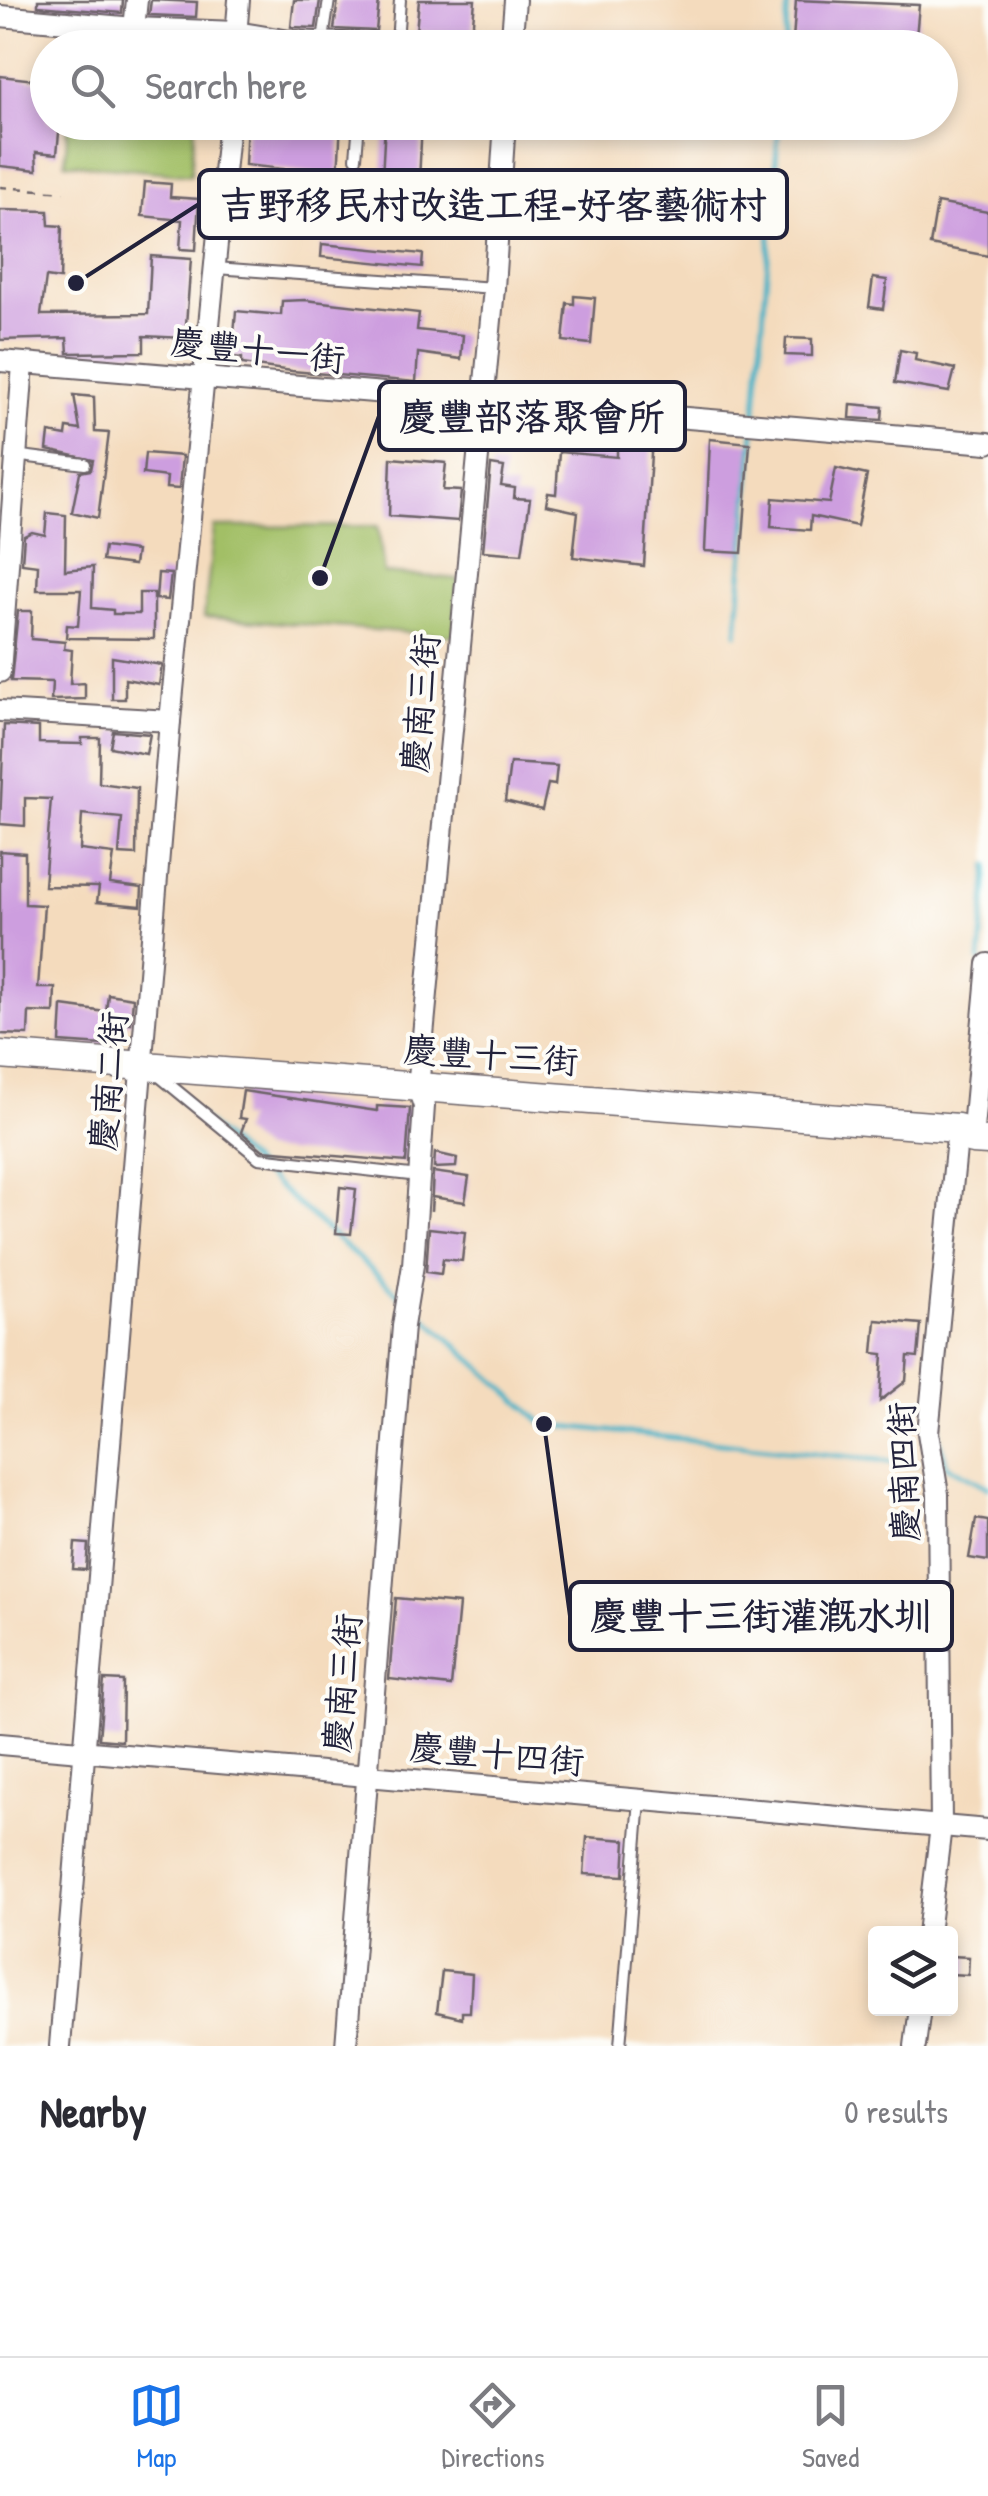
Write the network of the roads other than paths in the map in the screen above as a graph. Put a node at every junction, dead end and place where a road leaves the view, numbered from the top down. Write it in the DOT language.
graph roads {
  1 [pos="137,0"];
  2 [pos="239,0"];
  3 [pos="329,0"];
  4 [pos="400,0"];
  5 [pos="515,0"];
  6 [pos="0,16"];
  7 [pos="134,28"];
  8 [pos="151,30"];
  9 [pos="237,30"];
  10 [pos="324,30"];
  11 [pos="398,30"];
  12 [pos="512,30"];
  13 [pos="228,140"];
  14 [pos="358,140"];
  15 [pos="504,140"];
  16 [pos="356,158"];
  17 [pos="224,183"];
  18 [pos="499,209"];
  19 [pos="216,268"];
  20 [pos="494,288"];
  21 [pos="0,361"];
  22 [pos="23,364"];
  23 [pos="205,375"];
  24 [pos="480,404"];
  25 [pos="988,442"];
  26 [pos="13,454"];
  27 [pos="85,464"];
  28 [pos="0,672"];
  29 [pos="0,712"];
  30 [pos="170,721"];
  31 [pos="988,964"];
  32 [pos="0,1055"];
  33 [pos="142,1063"];
  34 [pos="418,1088"];
  35 [pos="973,1136"];
  36 [pos="419,1176"];
  37 [pos="0,1744"];
  38 [pos="82,1750"];
  39 [pos="367,1776"];
  40 [pos="640,1799"];
  41 [pos="941,1826"];
  42 [pos="988,1830"];
  43 [pos="929,1926"];
  44 [pos="919,2016"];
  45 [pos="60,2046"];
  46 [pos="346,2046"];
  47 [pos="620,2046"];
  48 [pos="915,2046"];
  1 -- 7 [label="street"];
  2 -- 9 [label="street"];
  3 -- 10 [label="lane"];
  4 -- 11 [label="lane"];
  5 -- 12 [label="street"];
  6 -- 7 [label="street"];
  7 -- 8 [label="street"];
  13 -- 17 [label="street, 慶南二街"];
  14 -- 16 [label="lane"];
  15 -- 18 [label="street, 慶南三街"];
  17 -- 18 [label="lane"];
  17 -- 19 [label="street, 慶南二街"];
  18 -- 20 [label="street, 慶南三街"];
  19 -- 20 [label="lane"];
  19 -- 23 [label="street, 慶南二街"];
  20 -- 24 [label="street, 慶南三街"];
  21 -- 22 [label="street, 慶豐十一街"];
  22 -- 23 [label="street, 慶豐十一街"];
  22 -- 26 [label="street"];
  23 -- 24 [label="street, 慶豐十一街"];
  23 -- 30 [label="street, 慶南二街"];
  24 -- 25 [label="street, 慶豐十一街"];
  24 -- 34 [label="street, 慶南三街"];
  26 -- 27 [label="lane"];
  26 -- 28 [label="street"];
  29 -- 30 [label="street"];
  30 -- 33 [label="street, 慶南二街"];
  31 -- 35 [label="street, 慶南四街"];
  32 -- 33 [label="street, 慶豐十三街"];
  33 -- 34 [label="street, 慶豐十三街"];
  33 -- 36 [label="lane"];
  33 -- 38 [label="street, 慶南二街"];
  34 -- 35 [label="street, 慶豐十三街"];
  34 -- 36 [label="street, 慶南三街"];
  35 -- 41 [label="street, 慶南四街"];
  36 -- 39 [label="street, 慶南三街"];
  37 -- 38 [label="street, 慶豐十四街"];
  38 -- 39 [label="street, 慶豐十四街"];
  38 -- 45 [label="street, 慶南二街"];
  39 -- 40 [label="street, 慶豐十四街"];
  39 -- 46 [label="street, 慶南三街"];
  40 -- 41 [label="street, 慶豐十四街"];
  40 -- 47 [label="lane"];
  41 -- 42 [label="street, 慶豐十四街"];
  41 -- 43 [label="street, 慶南四街"];
  44 -- 48 [label="street"];
}
